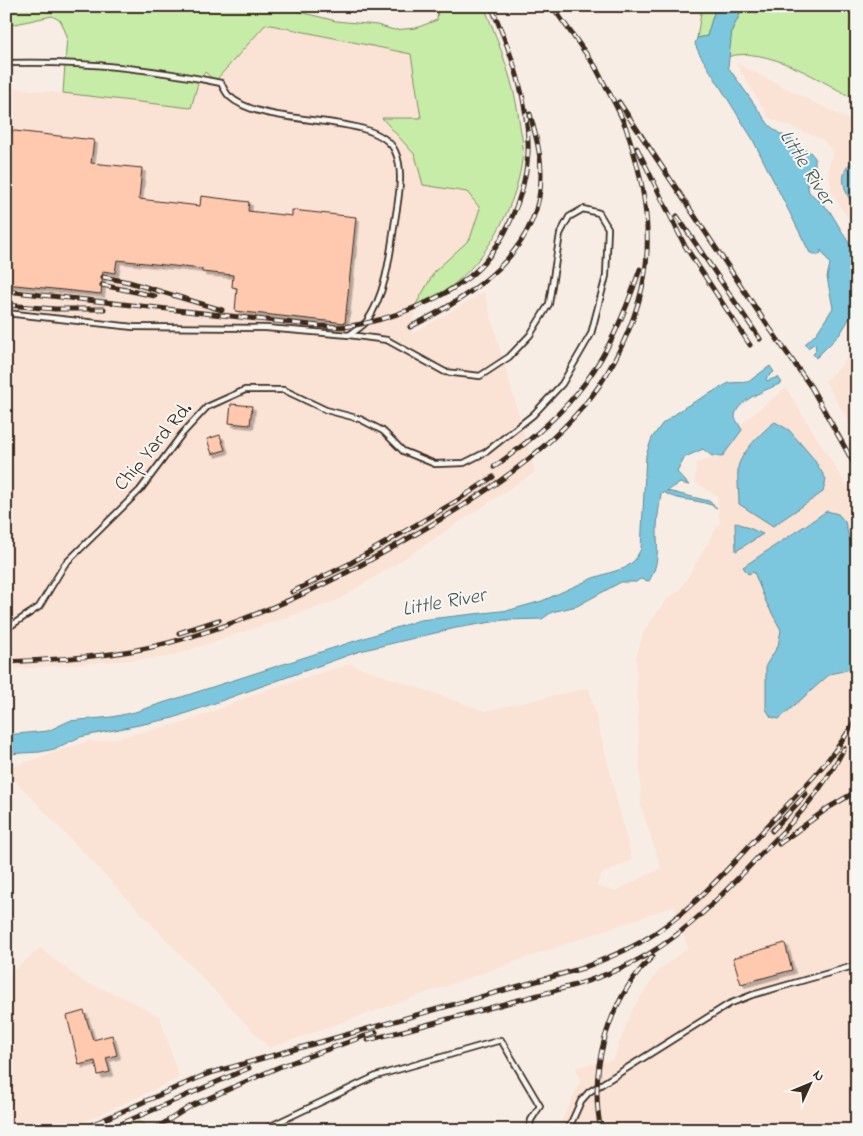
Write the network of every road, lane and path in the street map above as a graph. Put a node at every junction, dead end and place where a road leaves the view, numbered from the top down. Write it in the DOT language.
graph roads {
  1 [pos="6,63"];
  2 [pos="6,313"];
  3 [pos="350,336"];
  4 [pos="6,629"];
  5 [pos="857,965"];
  6 [pos="262,1130"];
  7 [pos="529,1130"];
  8 [pos="568,1130"];
  1 -- 3 [label="lane"];
  2 -- 3 [label="lane, Chip Yard Rd."];
  3 -- 4 [label="lane, Chip Yard Rd."];
  5 -- 8 [label="lane"];
  6 -- 7 [label="lane"];
}
